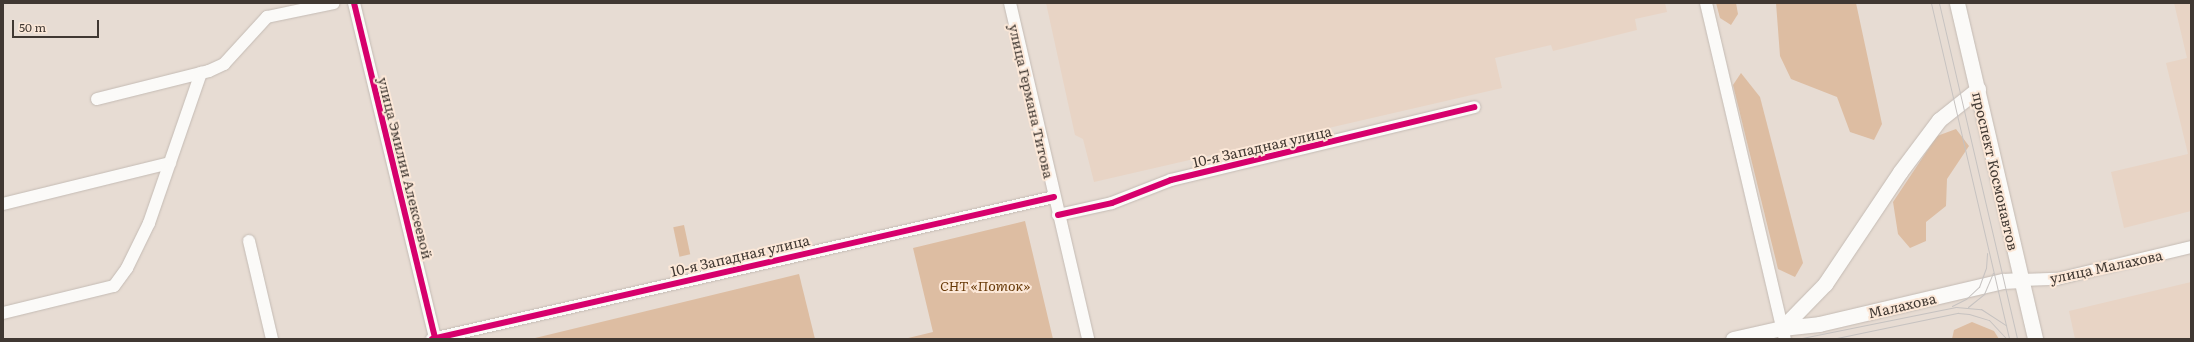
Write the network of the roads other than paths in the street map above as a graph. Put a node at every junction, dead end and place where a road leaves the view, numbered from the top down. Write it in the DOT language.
graph roads {
  1 [pos="334,3"];
  2 [pos="354,3"];
  3 [pos="1010,3"];
  4 [pos="1706,3"];
  5 [pos="1958,3"];
  6 [pos="201,73"];
  7 [pos="1978,89"];
  8 [pos="97,99"];
  9 [pos="1474,107"];
  10 [pos="170,162"];
  11 [pos="1054,197"];
  12 [pos="3,204"];
  13 [pos="1058,215"];
  14 [pos="249,241"];
  15 [pos="2191,247"];
  16 [pos="2021,280"];
  17 [pos="3,313"];
  18 [pos="1783,333"];
  19 [pos="434,338"];
  20 [pos="272,339"];
  21 [pos="1088,339"];
  22 [pos="1733,339"];
  23 [pos="2035,339"];
  1 -- 6 [label="street"];
  2 -- 19 [label="street, улица Эмилии Алексеевой"];
  3 -- 11 [label="street, улица Германа Титова"];
  4 -- 18 [label="street"];
  5 -- 7 [label="main road, проспект Космонавтов"];
  6 -- 8 [label="street"];
  6 -- 10 [label="street"];
  7 -- 16 [label="main road, проспект Космонавтов"];
  7 -- 18 [label="main road"];
  9 -- 13 [label="street, 10-я Западная улица"];
  10 -- 12 [label="street"];
  10 -- 17 [label="street"];
  11 -- 13 [label="street, улица Германа Титова"];
  11 -- 19 [label="street, 10-я Западная улица"];
  13 -- 21 [label="street, улица Германа Титова"];
  14 -- 20 [label="street"];
  15 -- 16 [label="street, улица Малахова"];
  16 -- 18 [label="main road, Малахова"];
  16 -- 23 [label="main road, проспект Космонавтов"];
  18 -- 22 [label="main road"];
}
